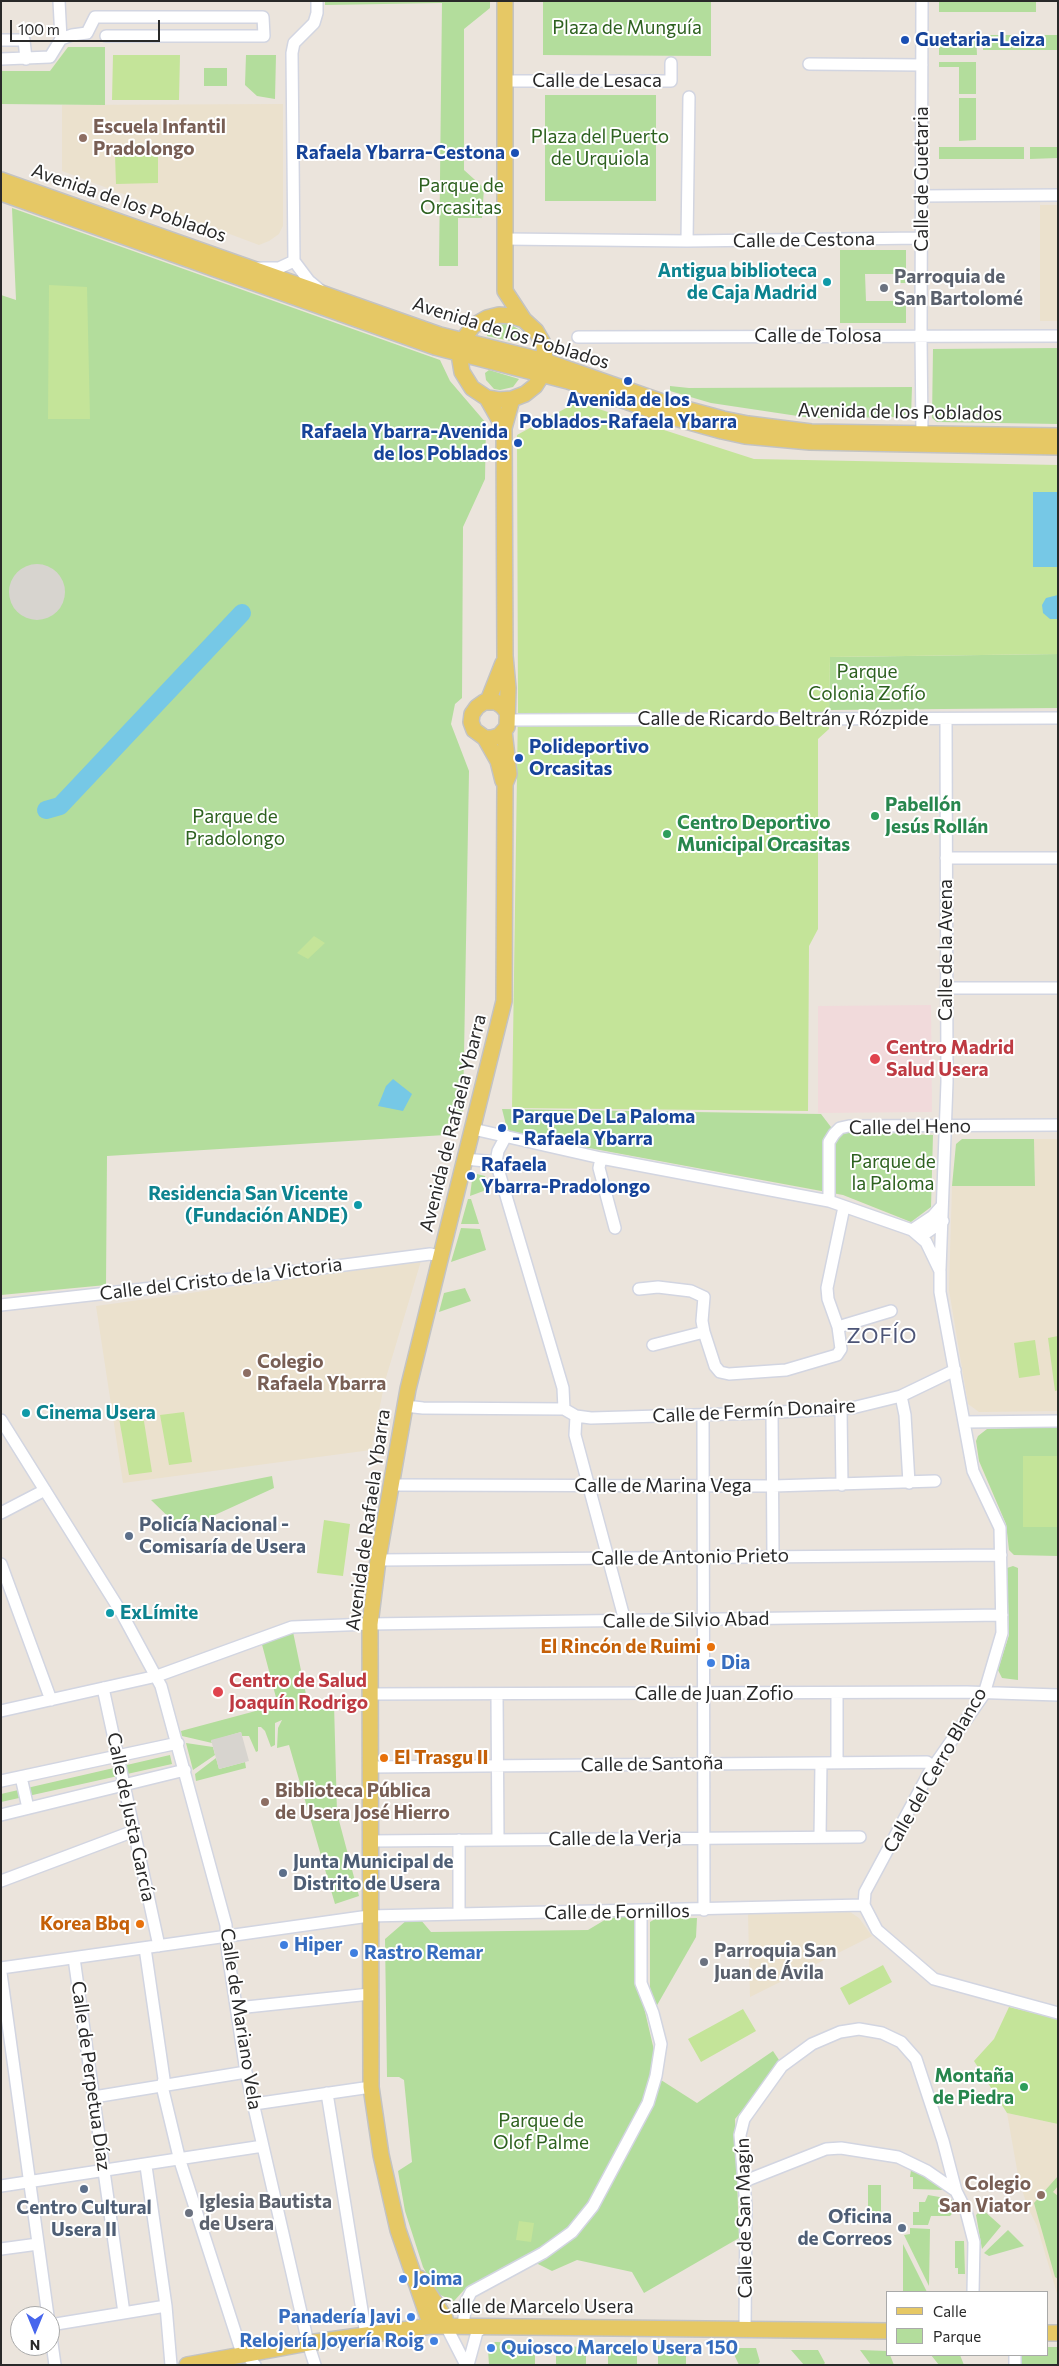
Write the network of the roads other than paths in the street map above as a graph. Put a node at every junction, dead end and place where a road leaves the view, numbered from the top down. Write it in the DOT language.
graph roads {
  1 [pos="59,1"];
  2 [pos="317,1"];
  3 [pos="505,1"];
  4 [pos="922,1"];
  5 [pos="106,36"];
  6 [pos="61,39"];
  7 [pos="1,40"];
  8 [pos="1,59"];
  9 [pos="26,59"];
  10 [pos="671,63"];
  11 [pos="809,64"];
  12 [pos="922,65"];
  13 [pos="505,81"];
  14 [pos="689,97"];
  15 [pos="1,180"];
  16 [pos="1,192"];
  17 [pos="1058,194"];
  18 [pos="921,196"];
  19 [pos="505,238"];
  20 [pos="921,238"];
  21 [pos="687,241"];
  22 [pos="291,263"];
  23 [pos="248,267"];
  24 [pos="289,288"];
  25 [pos="505,291"];
  26 [pos="323,293"];
  27 [pos="487,318"];
  28 [pos="524,320"];
  29 [pos="921,336"];
  30 [pos="1058,336"];
  31 [pos="578,337"];
  32 [pos="461,347"];
  33 [pos="544,368"];
  34 [pos="487,398"];
  35 [pos="512,400"];
  36 [pos="504,428"];
  37 [pos="1058,436"];
  38 [pos="925,439"];
  39 [pos="1058,448"];
  40 [pos="505,656"];
  41 [pos="488,701"];
  42 [pos="1058,718"];
  43 [pos="946,719"];
  44 [pos="506,721"];
  45 [pos="485,738"];
  46 [pos="505,784"];
  47 [pos="946,858"];
  48 [pos="1058,858"];
  49 [pos="946,988"];
  50 [pos="1058,988"];
  51 [pos="946,1126"];
  52 [pos="1058,1126"];
  53 [pos="473,1128"];
  54 [pos="506,1136"];
  55 [pos="526,1141"];
  56 [pos="601,1158"];
  57 [pos="465,1159"];
  58 [pos="496,1162"];
  59 [pos="829,1202"];
  60 [pos="844,1207"];
  61 [pos="941,1207"];
  62 [pos="943,1221"];
  63 [pos="616,1228"];
  64 [pos="912,1230"];
  65 [pos="440,1256"];
  66 [pos="940,1272"];
  67 [pos="639,1289"];
  68 [pos="1,1305"];
  69 [pos="891,1311"];
  70 [pos="838,1327"];
  71 [pos="704,1332"];
  72 [pos="653,1345"];
  73 [pos="955,1370"];
  74 [pos="901,1396"];
  75 [pos="405,1406"];
  76 [pos="564,1409"];
  77 [pos="841,1409"];
  78 [pos="772,1413"];
  79 [pos="702,1415"];
  80 [pos="576,1416"];
  81 [pos="1058,1421"];
  82 [pos="964,1422"];
  83 [pos="3,1426"];
  84 [pos="934,1481"];
  85 [pos="909,1483"];
  86 [pos="391,1485"];
  87 [pos="702,1485"];
  88 [pos="842,1485"];
  89 [pos="773,1486"];
  90 [pos="590,1487"];
  91 [pos="45,1490"];
  92 [pos="1,1513"];
  93 [pos="1001,1555"];
  94 [pos="773,1556"];
  95 [pos="702,1557"];
  96 [pos="608,1558"];
  97 [pos="378,1560"];
  98 [pos="1,1564"];
  99 [pos="1002,1615"];
  100 [pos="703,1620"];
  101 [pos="625,1621"];
  102 [pos="370,1624"];
  103 [pos="157,1676"];
  104 [pos="103,1688"];
  105 [pos="837,1693"];
  106 [pos="370,1694"];
  107 [pos="703,1694"];
  108 [pos="984,1694"];
  109 [pos="498,1695"];
  110 [pos="1058,1696"];
  111 [pos="51,1700"];
  112 [pos="1,1711"];
  113 [pos="178,1743"];
  114 [pos="118,1756"];
  115 [pos="837,1762"];
  116 [pos="821,1763"];
  117 [pos="703,1764"];
  118 [pos="498,1766"];
  119 [pos="369,1767"];
  120 [pos="934,1767"];
  121 [pos="185,1770"];
  122 [pos="21,1777"];
  123 [pos="1,1781"];
  124 [pos="124,1785"];
  125 [pos="28,1808"];
  126 [pos="1,1815"];
  127 [pos="134,1832"];
  128 [pos="860,1837"];
  129 [pos="704,1838"];
  130 [pos="820,1838"];
  131 [pos="498,1839"];
  132 [pos="459,1840"];
  133 [pos="370,1841"];
  134 [pos="1,1881"];
  135 [pos="864,1905"];
  136 [pos="704,1910"];
  137 [pos="641,1911"];
  138 [pos="459,1914"];
  139 [pos="370,1916"];
  140 [pos="227,1937"];
  141 [pos="159,1946"];
  142 [pos="145,1948"];
  143 [pos="74,1958"];
  144 [pos="1,1968"];
  145 [pos="1,1973"];
  146 [pos="370,1994"];
  147 [pos="237,2008"];
  148 [pos="1058,2013"];
  149 [pos="246,2072"];
  150 [pos="162,2086"];
  151 [pos="371,2087"];
  152 [pos="327,2093"];
  153 [pos="94,2097"];
  154 [pos="254,2104"];
  155 [pos="263,2146"];
  156 [pos="180,2161"];
  157 [pos="146,2166"];
  158 [pos="104,2171"];
  159 [pos="745,2181"];
  160 [pos="29,2182"];
  161 [pos="1,2186"];
  162 [pos="956,2191"];
  163 [pos="38,2244"];
  164 [pos="1,2249"];
  165 [pos="412,2269"];
  166 [pos="973,2291"];
  167 [pos="47,2306"];
  168 [pos="166,2306"];
  169 [pos="124,2313"];
  170 [pos="60,2323"];
  171 [pos="431,2326"];
  172 [pos="446,2326"];
  173 [pos="463,2326"];
  174 [pos="486,2326"];
  175 [pos="745,2329"];
  176 [pos="886,2331"];
  177 [pos="366,2335"];
  178 [pos="308,2344"];
  179 [pos="251,2359"];
  180 [pos="216,2362"];
  181 [pos="171,2365"];
  182 [pos="186,2365"];
  183 [pos="316,2365"];
  184 [pos="467,2365"];
  1 -- 6 [label="street"];
  2 -- 22 [label="street"];
  3 -- 13 [label="main road"];
  4 -- 12 [label="street, Calle de Guetaria"];
  5 -- 6 [label="street"];
  6 -- 9 [label="street"];
  7 -- 9 [label="street"];
  8 -- 9 [label="street"];
  10 -- 13 [label="street, Calle de Lesaca"];
  11 -- 12 [label="street"];
  12 -- 18 [label="street, Calle de Guetaria"];
  13 -- 19 [label="main road"];
  14 -- 21 [label="street"];
  15 -- 23 [label="main road, Avenida de los Poblados"];
  16 -- 24 [label="main road, Avenida de los Poblados"];
  17 -- 18 [label="street"];
  18 -- 20 [label="street, Calle de Guetaria"];
  19 -- 21 [label="street, Calle de Cestona"];
  19 -- 25 [label="main road"];
  20 -- 21 [label="street, Calle de Cestona"];
  20 -- 29 [label="street, Calle de Guetaria"];
  22 -- 23 [label="street"];
  22 -- 24 [label="street"];
  22 -- 26 [label="street"];
  23 -- 24 [label="main road, Avenida de los Poblados"];
  24 -- 26 [label="main road, Avenida de los Poblados"];
  24 -- 32 [label="main road, Avenida de los Poblados"];
  25 -- 27 [label="main road"];
  25 -- 28 [label="main road"];
  26 -- 32 [label="main road, Avenida de los Poblados"];
  27 -- 28 [label="main road"];
  27 -- 32 [label="main road"];
  28 -- 33 [label="main road"];
  29 -- 30 [label="street, Calle de Tolosa"];
  29 -- 31 [label="street, Calle de Tolosa"];
  29 -- 38 [label="street, Calle de Guetaria"];
  32 -- 33 [label="main road, Avenida de los Poblados"];
  32 -- 34 [label="main road, Avenida de Rafaela Ybarra"];
  33 -- 35 [label="main road"];
  33 -- 38 [label="main road, Avenida de los Poblados"];
  34 -- 35 [label="main road"];
  34 -- 36 [label="main road, Avenida de Rafaela Ybarra"];
  35 -- 36 [label="main road, Avenida de Rafaela Ybarra"];
  36 -- 40 [label="main road, Avenida de Rafaela Ybarra"];
  37 -- 38 [label="main road, Avenida de los Poblados"];
  38 -- 39 [label="main road, Avenida de los Poblados"];
  40 -- 41 [label="main road, Avenida de Rafaela Ybarra"];
  40 -- 44 [label="main road, Avenida de Rafaela Ybarra"];
  41 -- 44 [label="main road"];
  41 -- 45 [label="main road, Avenida de Rafaela Ybarra"];
  42 -- 43 [label="street, Calle de Ricardo Beltrán y Rózpide"];
  43 -- 44 [label="street, Calle de Ricardo Beltrán y Rózpide"];
  43 -- 47 [label="street, Calle de la Avena"];
  44 -- 45 [label="main road"];
  44 -- 46 [label="main road, Avenida de Rafaela Ybarra"];
  45 -- 46 [label="main road, Avenida de Rafaela Ybarra"];
  46 -- 53 [label="main road, Avenida de Rafaela Ybarra"];
  47 -- 48 [label="street"];
  47 -- 49 [label="street, Calle de la Avena"];
  49 -- 50 [label="street"];
  49 -- 51 [label="street, Calle de la Avena"];
  51 -- 52 [label="street, Calle del Heno"];
  51 -- 59 [label="street, Calle del Heno"];
  51 -- 61 [label="street, Calle de la Avena"];
  53 -- 54 [label="street"];
  53 -- 57 [label="main road, Avenida de Rafaela Ybarra"];
  54 -- 55 [label="street"];
  54 -- 58 [label="street"];
  55 -- 56 [label="street"];
  55 -- 58 [label="street"];
  56 -- 59 [label="street"];
  56 -- 63 [label="street"];
  57 -- 58 [label="street"];
  57 -- 65 [label="main road, Avenida de Rafaela Ybarra"];
  58 -- 76 [label="street"];
  59 -- 60 [label="street"];
  60 -- 64 [label="street"];
  60 -- 70 [label="street"];
  61 -- 62 [label="street, Calle de la Avena"];
  61 -- 64 [label="street"];
  62 -- 64 [label="street"];
  62 -- 66 [label="street, Calle de la Avena"];
  64 -- 66 [label="street"];
  65 -- 68 [label="street, Calle del Cristo de la Victoria"];
  65 -- 75 [label="main road, Avenida de Rafaela Ybarra"];
  66 -- 73 [label="street, Calle de la Avena"];
  67 -- 71 [label="street"];
  69 -- 70 [label="street"];
  70 -- 71 [label="street"];
  71 -- 72 [label="street"];
  73 -- 74 [label="street, Calle de Fermín Donaire"];
  73 -- 82 [label="street, Calle del Cerro Blanco"];
  74 -- 77 [label="street, Calle de Fermín Donaire"];
  74 -- 85 [label="street"];
  75 -- 76 [label="street"];
  75 -- 86 [label="main road, Avenida de Rafaela Ybarra"];
  76 -- 80 [label="street"];
  77 -- 78 [label="street, Calle de Fermín Donaire"];
  77 -- 88 [label="street"];
  78 -- 79 [label="street, Calle de Fermín Donaire"];
  78 -- 89 [label="street"];
  79 -- 80 [label="street, Calle de Fermín Donaire"];
  79 -- 87 [label="street"];
  80 -- 90 [label="street"];
  81 -- 82 [label="street"];
  82 -- 93 [label="street, Calle del Cerro Blanco"];
  83 -- 91 [label="street, Calle de Mariano Vela"];
  84 -- 85 [label="street, Calle de Marina Vega"];
  85 -- 88 [label="street, Calle de Marina Vega"];
  86 -- 90 [label="street, Calle de Marina Vega"];
  86 -- 97 [label="main road, Avenida de Rafaela Ybarra"];
  87 -- 89 [label="street, Calle de Marina Vega"];
  87 -- 90 [label="street, Calle de Marina Vega"];
  87 -- 95 [label="street"];
  88 -- 89 [label="street, Calle de Marina Vega"];
  89 -- 94 [label="street"];
  90 -- 96 [label="street"];
  91 -- 92 [label="street"];
  91 -- 103 [label="street, Calle de Mariano Vela"];
  93 -- 94 [label="street, Calle de Antonio Prieto"];
  93 -- 99 [label="street, Calle del Cerro Blanco"];
  94 -- 95 [label="street, Calle de Antonio Prieto"];
  95 -- 96 [label="street, Calle de Antonio Prieto"];
  95 -- 100 [label="street"];
  96 -- 97 [label="street, Calle de Antonio Prieto"];
  96 -- 101 [label="street"];
  97 -- 102 [label="main road, Avenida de Rafaela Ybarra"];
  98 -- 111 [label="street"];
  99 -- 100 [label="street, Calle de Silvio Abad"];
  99 -- 108 [label="street, Calle del Cerro Blanco"];
  100 -- 101 [label="street, Calle de Silvio Abad"];
  100 -- 107 [label="street"];
  101 -- 102 [label="street, Calle de Silvio Abad"];
  102 -- 103 [label="street, Calle de Silvio Abad"];
  102 -- 106 [label="main road, Avenida de Rafaela Ybarra"];
  103 -- 104 [label="street, Calle de Silvio Abad"];
  103 -- 113 [label="street, Calle de Mariano Vela"];
  104 -- 111 [label="street, Calle de Silvio Abad"];
  104 -- 114 [label="street, Calle de Justa García"];
  105 -- 107 [label="street, Calle de Juan Zofio"];
  105 -- 108 [label="street, Calle de Juan Zofio"];
  105 -- 115 [label="street"];
  106 -- 109 [label="street, Calle de Juan Zofio"];
  106 -- 119 [label="main road, Avenida de Rafaela Ybarra"];
  107 -- 109 [label="street, Calle de Juan Zofio"];
  107 -- 117 [label="street"];
  108 -- 110 [label="street, Calle de Juan Zofio"];
  108 -- 120 [label="street, Calle del Cerro Blanco"];
  109 -- 118 [label="street"];
  111 -- 112 [label="street, Calle de Silvio Abad"];
  113 -- 114 [label="street"];
  113 -- 121 [label="street, Calle de Mariano Vela"];
  114 -- 122 [label="street"];
  114 -- 124 [label="street, Calle de Justa García"];
  115 -- 116 [label="street, Calle de Santoña"];
  115 -- 120 [label="street, Calle de Santoña"];
  116 -- 117 [label="street, Calle de Santoña"];
  116 -- 130 [label="street"];
  117 -- 118 [label="street, Calle de Santoña"];
  117 -- 129 [label="street"];
  118 -- 119 [label="street, Calle de Santoña"];
  118 -- 131 [label="street"];
  119 -- 133 [label="main road, Avenida de Rafaela Ybarra"];
  120 -- 135 [label="street, Calle del Cerro Blanco"];
  121 -- 124 [label="street"];
  121 -- 140 [label="street, Calle de Mariano Vela"];
  122 -- 123 [label="street"];
  122 -- 125 [label="street"];
  124 -- 125 [label="street"];
  124 -- 127 [label="street, Calle de Justa García"];
  125 -- 126 [label="street"];
  127 -- 134 [label="street"];
  127 -- 141 [label="street, Calle de Justa García"];
  128 -- 130 [label="street, Calle de la Verja"];
  129 -- 130 [label="street, Calle de la Verja"];
  129 -- 131 [label="street, Calle de la Verja"];
  129 -- 136 [label="street"];
  131 -- 132 [label="street, Calle de la Verja"];
  132 -- 133 [label="street, Calle de la Verja"];
  132 -- 138 [label="street"];
  133 -- 139 [label="main road, Avenida de Rafaela Ybarra"];
  135 -- 136 [label="street, Calle de Fornillos"];
  135 -- 148 [label="street"];
  136 -- 137 [label="street, Calle de Fornillos"];
  137 -- 138 [label="street, Calle de Fornillos"];
  137 -- 173 [label="street"];
  138 -- 139 [label="street, Calle de Fornillos"];
  139 -- 140 [label="street, Calle de Fornillos"];
  139 -- 146 [label="main road, Avenida de Rafaela Ybarra"];
  140 -- 141 [label="street, Calle de Fornillos"];
  140 -- 147 [label="street, Calle de Mariano Vela"];
  141 -- 142 [label="street, Calle de Fornillos"];
  142 -- 143 [label="street, Calle de Fornillos"];
  142 -- 150 [label="street"];
  143 -- 144 [label="street, Calle de Fornillos"];
  143 -- 153 [label="street, Calle de Perpetua Díaz"];
  145 -- 160 [label="street"];
  146 -- 147 [label="street"];
  146 -- 151 [label="main road, Avenida de Rafaela Ybarra"];
  147 -- 149 [label="street, Calle de Mariano Vela"];
  149 -- 150 [label="street"];
  149 -- 154 [label="street, Calle de Mariano Vela"];
  150 -- 153 [label="street"];
  150 -- 156 [label="street"];
  151 -- 152 [label="street"];
  151 -- 165 [label="main road, Avenida de Rafaela Ybarra"];
  152 -- 154 [label="street"];
  152 -- 177 [label="street"];
  153 -- 158 [label="street, Calle de Perpetua Díaz"];
  154 -- 155 [label="street, Calle de Mariano Vela"];
  155 -- 156 [label="street"];
  155 -- 178 [label="street, Calle de Mariano Vela"];
  156 -- 157 [label="street"];
  156 -- 179 [label="street"];
  157 -- 158 [label="street"];
  157 -- 168 [label="street"];
  158 -- 160 [label="street"];
  158 -- 169 [label="street, Calle de Perpetua Díaz"];
  159 -- 162 [label="street"];
  159 -- 162 [label="street, Calle de San Magín"];
  159 -- 175 [label="street, Calle de San Magín"];
  160 -- 161 [label="street"];
  160 -- 163 [label="street"];
  162 -- 166 [label="street, Calle de San Magín"];
  163 -- 164 [label="street"];
  163 -- 167 [label="street"];
  165 -- 171 [label="main road, Avenida de Rafaela Ybarra"];
  165 -- 172 [label="main road, Avenida de Rafaela Ybarra"];
  168 -- 169 [label="street"];
  168 -- 181 [label="street"];
  169 -- 170 [label="street"];
  171 -- 172 [label="main road, Calle de Marcelo Usera"];
  171 -- 177 [label="main road, Calle de Marcelo Usera"];
  172 -- 173 [label="main road, Calle de Marcelo Usera"];
  172 -- 184 [label="street"];
  173 -- 174 [label="main road, Calle de Marcelo Usera"];
  174 -- 175 [label="main road, Calle de Marcelo Usera"];
  174 -- 184 [label="street"];
  175 -- 176 [label="main road, Calle de Marcelo Usera"];
  177 -- 178 [label="main road, Calle de Marcelo Usera"];
  178 -- 179 [label="main road, Calle de Marcelo Usera"];
  178 -- 183 [label="street, Calle de Mariano Vela"];
  179 -- 180 [label="main road, Calle de Marcelo Usera"];
  180 -- 182 [label="main road, Calle de Marcelo Usera"];
}
